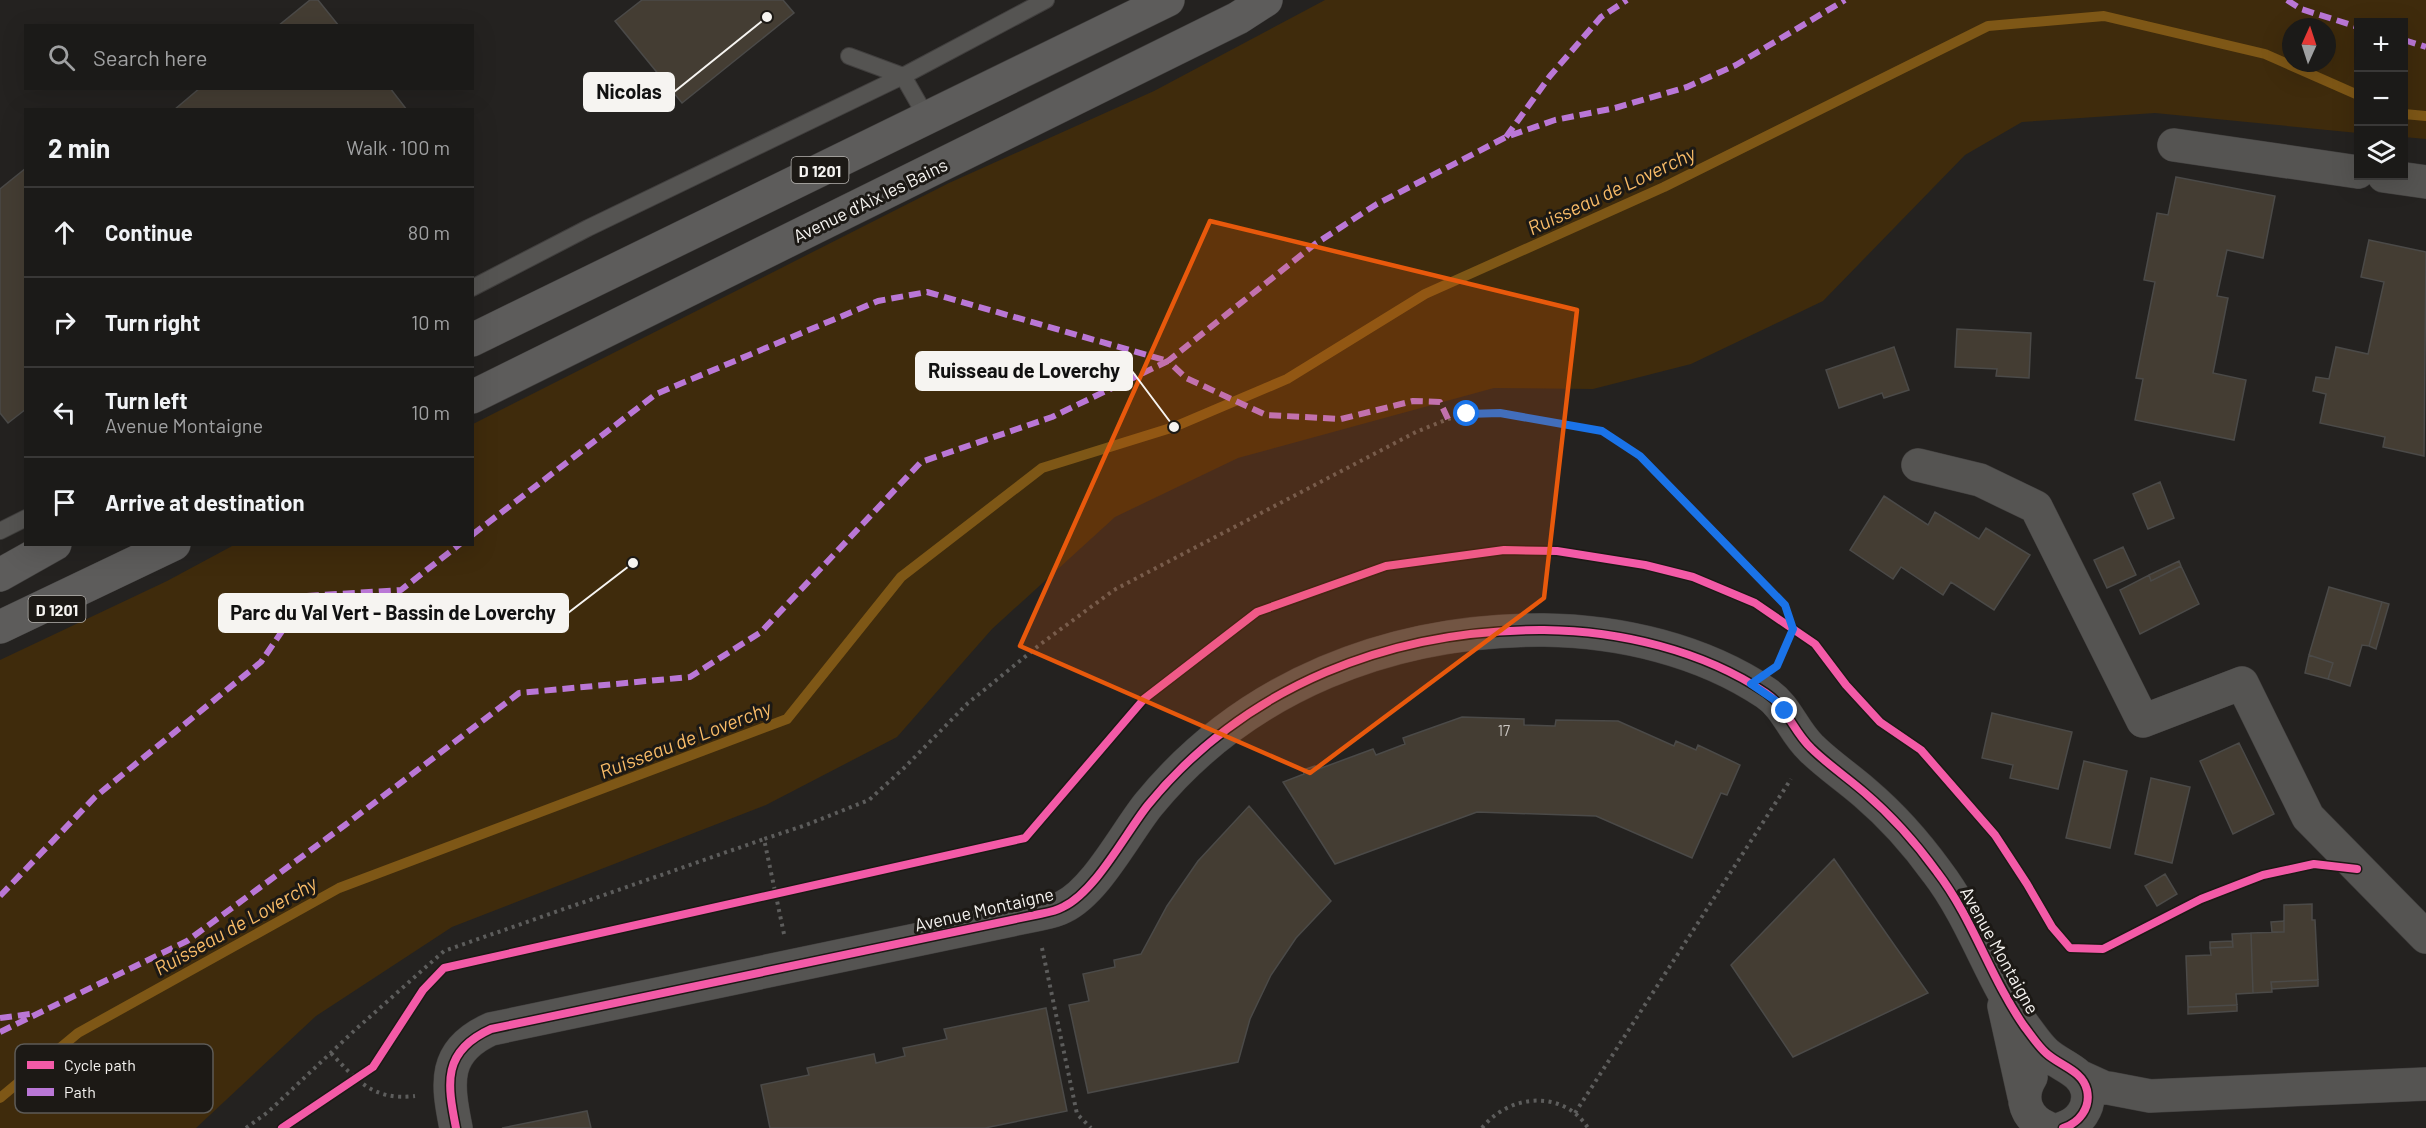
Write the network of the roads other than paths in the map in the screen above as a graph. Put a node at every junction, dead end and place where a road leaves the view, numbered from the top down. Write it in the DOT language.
graph roads {
  1 [pos="1046,0"];
  2 [pos="1168,0"];
  3 [pos="1266,0"];
  4 [pos="849,56"];
  5 [pos="903,76"];
  6 [pos="927,118"];
  7 [pos="2174,145"];
  8 [pos="2354,171"];
  9 [pos="2408,179"];
  10 [pos="2426,182"];
  11 [pos="474,287"];
  12 [pos="474,339"];
  13 [pos="474,396"];
  14 [pos="1918,465"];
  15 [pos="24,519"];
  16 [pos="0,531"];
  17 [pos="51,546"];
  18 [pos="170,546"];
  19 [pos="114,574"];
  20 [pos="0,575"];
  21 [pos="0,627"];
  22 [pos="0,643"];
  23 [pos="2426,937"];
  24 [pos="1998,984"];
  25 [pos="2072,1072"];
  26 [pos="2426,1084"];
  27 [pos="2150,1096"];
  28 [pos="2051,1120"];
  29 [pos="456,1128"];
  1 -- 5 [label="lane"];
  2 -- 6 [label="main road, D 1201"];
  3 -- 13 [label="main road, Avenue d'Aix les Bains / D 1201"];
  4 -- 5 [label="lane"];
  5 -- 6 [label="lane"];
  5 -- 11 [label="lane"];
  6 -- 12 [label="main road, D 1201"];
  7 -- 8 [label="street"];
  9 -- 10 [label="street"];
  14 -- 23 [label="street"];
  15 -- 16 [label="lane"];
  17 -- 20 [label="main road"];
  18 -- 19 [label="main road, D 1201"];
  19 -- 21 [label="main road, D 1201"];
  19 -- 22 [label="main road, D 1201"];
  24 -- 25 [label="street, Avenue Montaigne"];
  24 -- 28 [label="street, Avenue Montaigne"];
  24 -- 29 [label="street, Avenue Montaigne"];
  25 -- 27 [label="street, Avenue Montaigne"];
  25 -- 28 [label="street"];
  25 -- 28 [label="street"];
  26 -- 27 [label="street, Avenue Montaigne"];
  27 -- 28 [label="street, Avenue Montaigne"];
}
